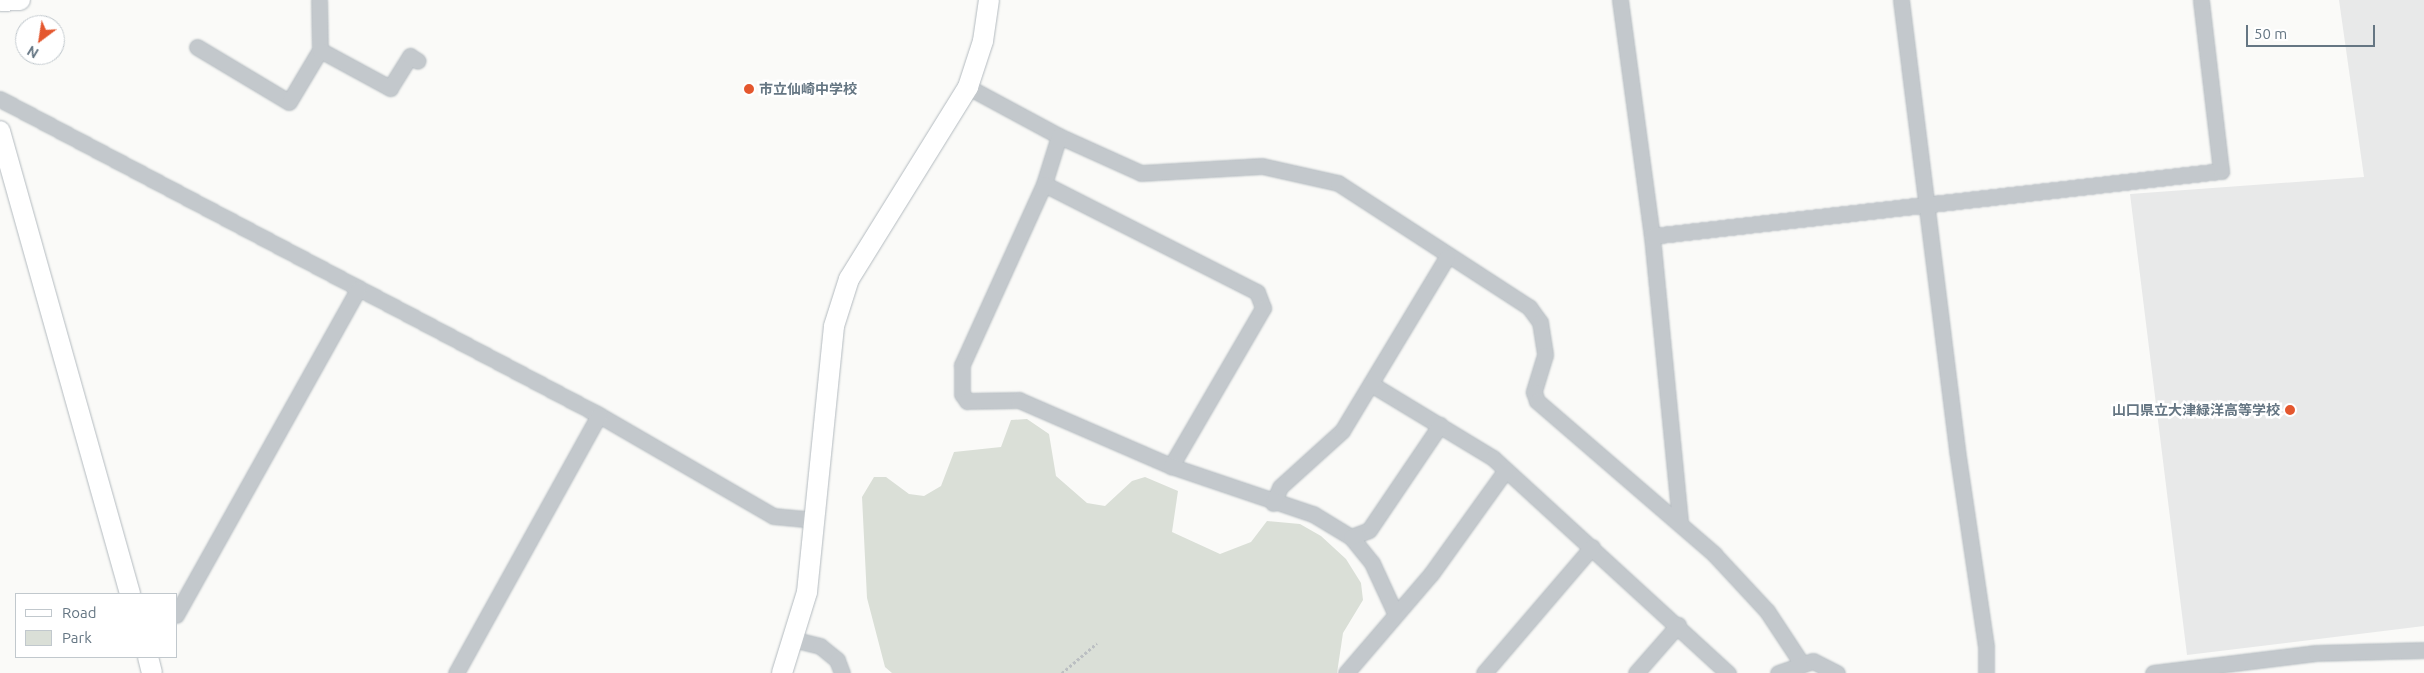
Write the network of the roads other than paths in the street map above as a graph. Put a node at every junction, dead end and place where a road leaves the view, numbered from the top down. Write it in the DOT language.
graph roads {
  1 [pos="20,0"];
  2 [pos="319,0"];
  3 [pos="989,0"];
  4 [pos="1620,0"];
  5 [pos="1901,0"];
  6 [pos="2201,0"];
  7 [pos="0,2"];
  8 [pos="197,47"];
  9 [pos="320,50"];
  10 [pos="418,61"];
  11 [pos="968,87"];
  12 [pos="0,99"];
  13 [pos="0,131"];
  14 [pos="1059,136"];
  15 [pos="1044,184"];
  16 [pos="1927,203"];
  17 [pos="1652,236"];
  18 [pos="1447,257"];
  19 [pos="358,289"];
  20 [pos="1371,384"];
  21 [pos="599,415"];
  22 [pos="1440,425"];
  23 [pos="1170,466"];
  24 [pos="1505,471"];
  25 [pos="1273,503"];
  26 [pos="816,520"];
  27 [pos="1680,524"];
  28 [pos="1351,537"];
  29 [pos="1592,547"];
  30 [pos="130,593"];
  31 [pos="178,610"];
  32 [pos="1395,613"];
  33 [pos="1678,626"];
  34 [pos="796,640"];
  35 [pos="2424,650"];
  36 [pos="1802,664"];
  37 [pos="456,673"];
  38 [pos="782,673"];
  39 [pos="842,673"];
  40 [pos="1346,673"];
  41 [pos="1484,673"];
  42 [pos="1636,673"];
  43 [pos="1728,673"];
  44 [pos="1778,673"];
  45 [pos="1837,673"];
  46 [pos="1986,673"];
  47 [pos="2153,673"];
  1 -- 7 [label="street"];
  2 -- 9 [label="street"];
  3 -- 11 [label="street"];
  4 -- 17 [label="street"];
  5 -- 16 [label="street"];
  6 -- 16 [label="street"];
  8 -- 9 [label="street"];
  9 -- 10 [label="street"];
  11 -- 14 [label="street"];
  11 -- 26 [label="street"];
  12 -- 19 [label="street"];
  13 -- 30 [label="street"];
  14 -- 15 [label="street"];
  14 -- 18 [label="street"];
  15 -- 23 [label="street"];
  15 -- 23 [label="street"];
  16 -- 17 [label="street"];
  16 -- 46 [label="street"];
  17 -- 27 [label="street"];
  18 -- 20 [label="street"];
  18 -- 27 [label="street"];
  19 -- 21 [label="street"];
  19 -- 31 [label="street"];
  20 -- 22 [label="street"];
  20 -- 25 [label="street"];
  21 -- 26 [label="street"];
  21 -- 37 [label="street"];
  22 -- 24 [label="street"];
  22 -- 28 [label="street"];
  23 -- 25 [label="street"];
  24 -- 29 [label="street"];
  24 -- 32 [label="street"];
  25 -- 28 [label="street"];
  26 -- 34 [label="street"];
  27 -- 36 [label="street"];
  28 -- 32 [label="street"];
  29 -- 33 [label="street"];
  29 -- 41 [label="street"];
  32 -- 40 [label="street"];
  33 -- 42 [label="street"];
  33 -- 43 [label="street"];
  34 -- 38 [label="street"];
  34 -- 39 [label="street"];
  35 -- 47 [label="street"];
  36 -- 44 [label="street"];
  36 -- 45 [label="street"];
}
